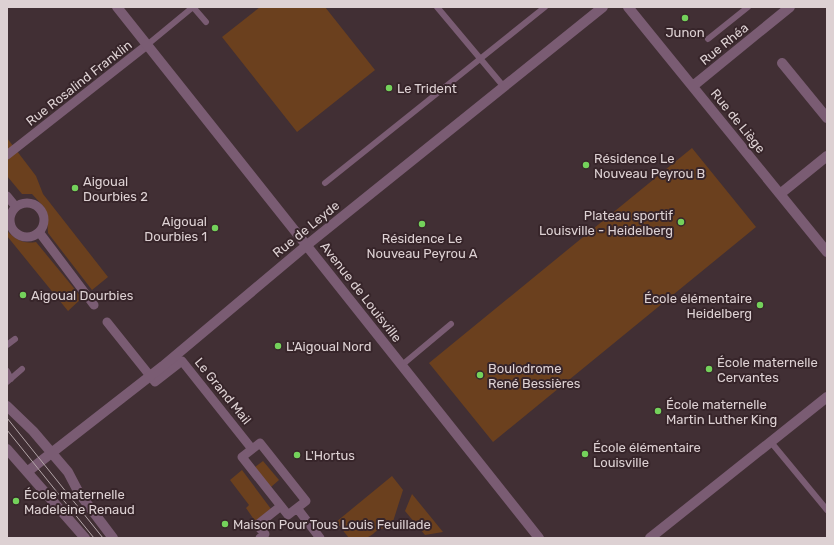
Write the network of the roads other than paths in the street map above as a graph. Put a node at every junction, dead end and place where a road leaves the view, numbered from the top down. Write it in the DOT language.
graph roads {
  1 [pos="117,7"];
  2 [pos="193,7"];
  3 [pos="437,7"];
  4 [pos="545,7"];
  5 [pos="603,7"];
  6 [pos="628,7"];
  7 [pos="748,7"];
  8 [pos="790,7"];
  9 [pos="206,22"];
  10 [pos="708,39"];
  11 [pos="147,45"];
  12 [pos="480,59"];
  13 [pos="782,63"];
  14 [pos="692,86"];
  15 [pos="504,87"];
  16 [pos="827,118"];
  17 [pos="7,155"];
  18 [pos="827,156"];
  19 [pos="325,182"];
  20 [pos="780,194"];
  21 [pos="7,196"];
  22 [pos="16,207"];
  23 [pos="39,232"];
  24 [pos="307,245"];
  25 [pos="827,252"];
  26 [pos="94,305"];
  27 [pos="107,322"];
  28 [pos="451,324"];
  29 [pos="15,339"];
  30 [pos="7,345"];
  31 [pos="402,365"];
  32 [pos="22,369"];
  33 [pos="7,371"];
  34 [pos="9,380"];
  35 [pos="827,397"];
  36 [pos="7,406"];
  37 [pos="770,441"];
  38 [pos="7,449"];
  39 [pos="252,449"];
  40 [pos="52,453"];
  41 [pos="27,472"];
  42 [pos="281,506"];
  43 [pos="297,508"];
  44 [pos="827,510"];
  45 [pos="85,538"];
  46 [pos="113,538"];
  47 [pos="260,538"];
  48 [pos="320,538"];
  49 [pos="539,538"];
  50 [pos="650,538"];
  1 -- 11 [label="street, Avenue de Louisville"];
  2 -- 9 [label="lane"];
  2 -- 11 [label="lane"];
  3 -- 12 [label="lane"];
  4 -- 12 [label="lane"];
  5 -- 15 [label="street, Rue de Leyde"];
  6 -- 14 [label="street, Rue de Liège"];
  7 -- 10 [label="lane"];
  8 -- 14 [label="street, Rue Rhéa"];
  11 -- 17 [label="street, Rue Rosalind Franklin"];
  11 -- 24 [label="street, Avenue de Louisville"];
  12 -- 15 [label="lane"];
  12 -- 19 [label="lane"];
  13 -- 16 [label="street"];
  14 -- 20 [label="street, Rue de Liège"];
  15 -- 24 [label="street, Rue de Leyde"];
  18 -- 20 [label="street"];
  20 -- 25 [label="street, Rue de Liège"];
  21 -- 22 [label="street"];
  22 -- 23 [label="street"];
  22 -- 23 [label="street"];
  23 -- 26 [label="street"];
  24 -- 31 [label="street, Avenue de Louisville"];
  24 -- 40 [label="street, Rue de Leyde"];
  27 -- 39 [label="street, Le Grand Mail"];
  28 -- 31 [label="lane"];
  29 -- 30 [label="lane"];
  31 -- 49 [label="street, Avenue de Louisville"];
  32 -- 34 [label="lane"];
  33 -- 34 [label="lane"];
  35 -- 37 [label="street"];
  36 -- 40 [label="street"];
  37 -- 44 [label="lane"];
  37 -- 50 [label="street"];
  38 -- 41 [label="street"];
  39 -- 42 [label="street"];
  39 -- 43 [label="street"];
  40 -- 41 [label="street, Rue de Leyde"];
  40 -- 46 [label="street"];
  41 -- 45 [label="street"];
  42 -- 43 [label="street"];
  42 -- 47 [label="street"];
  43 -- 48 [label="street"];
}
